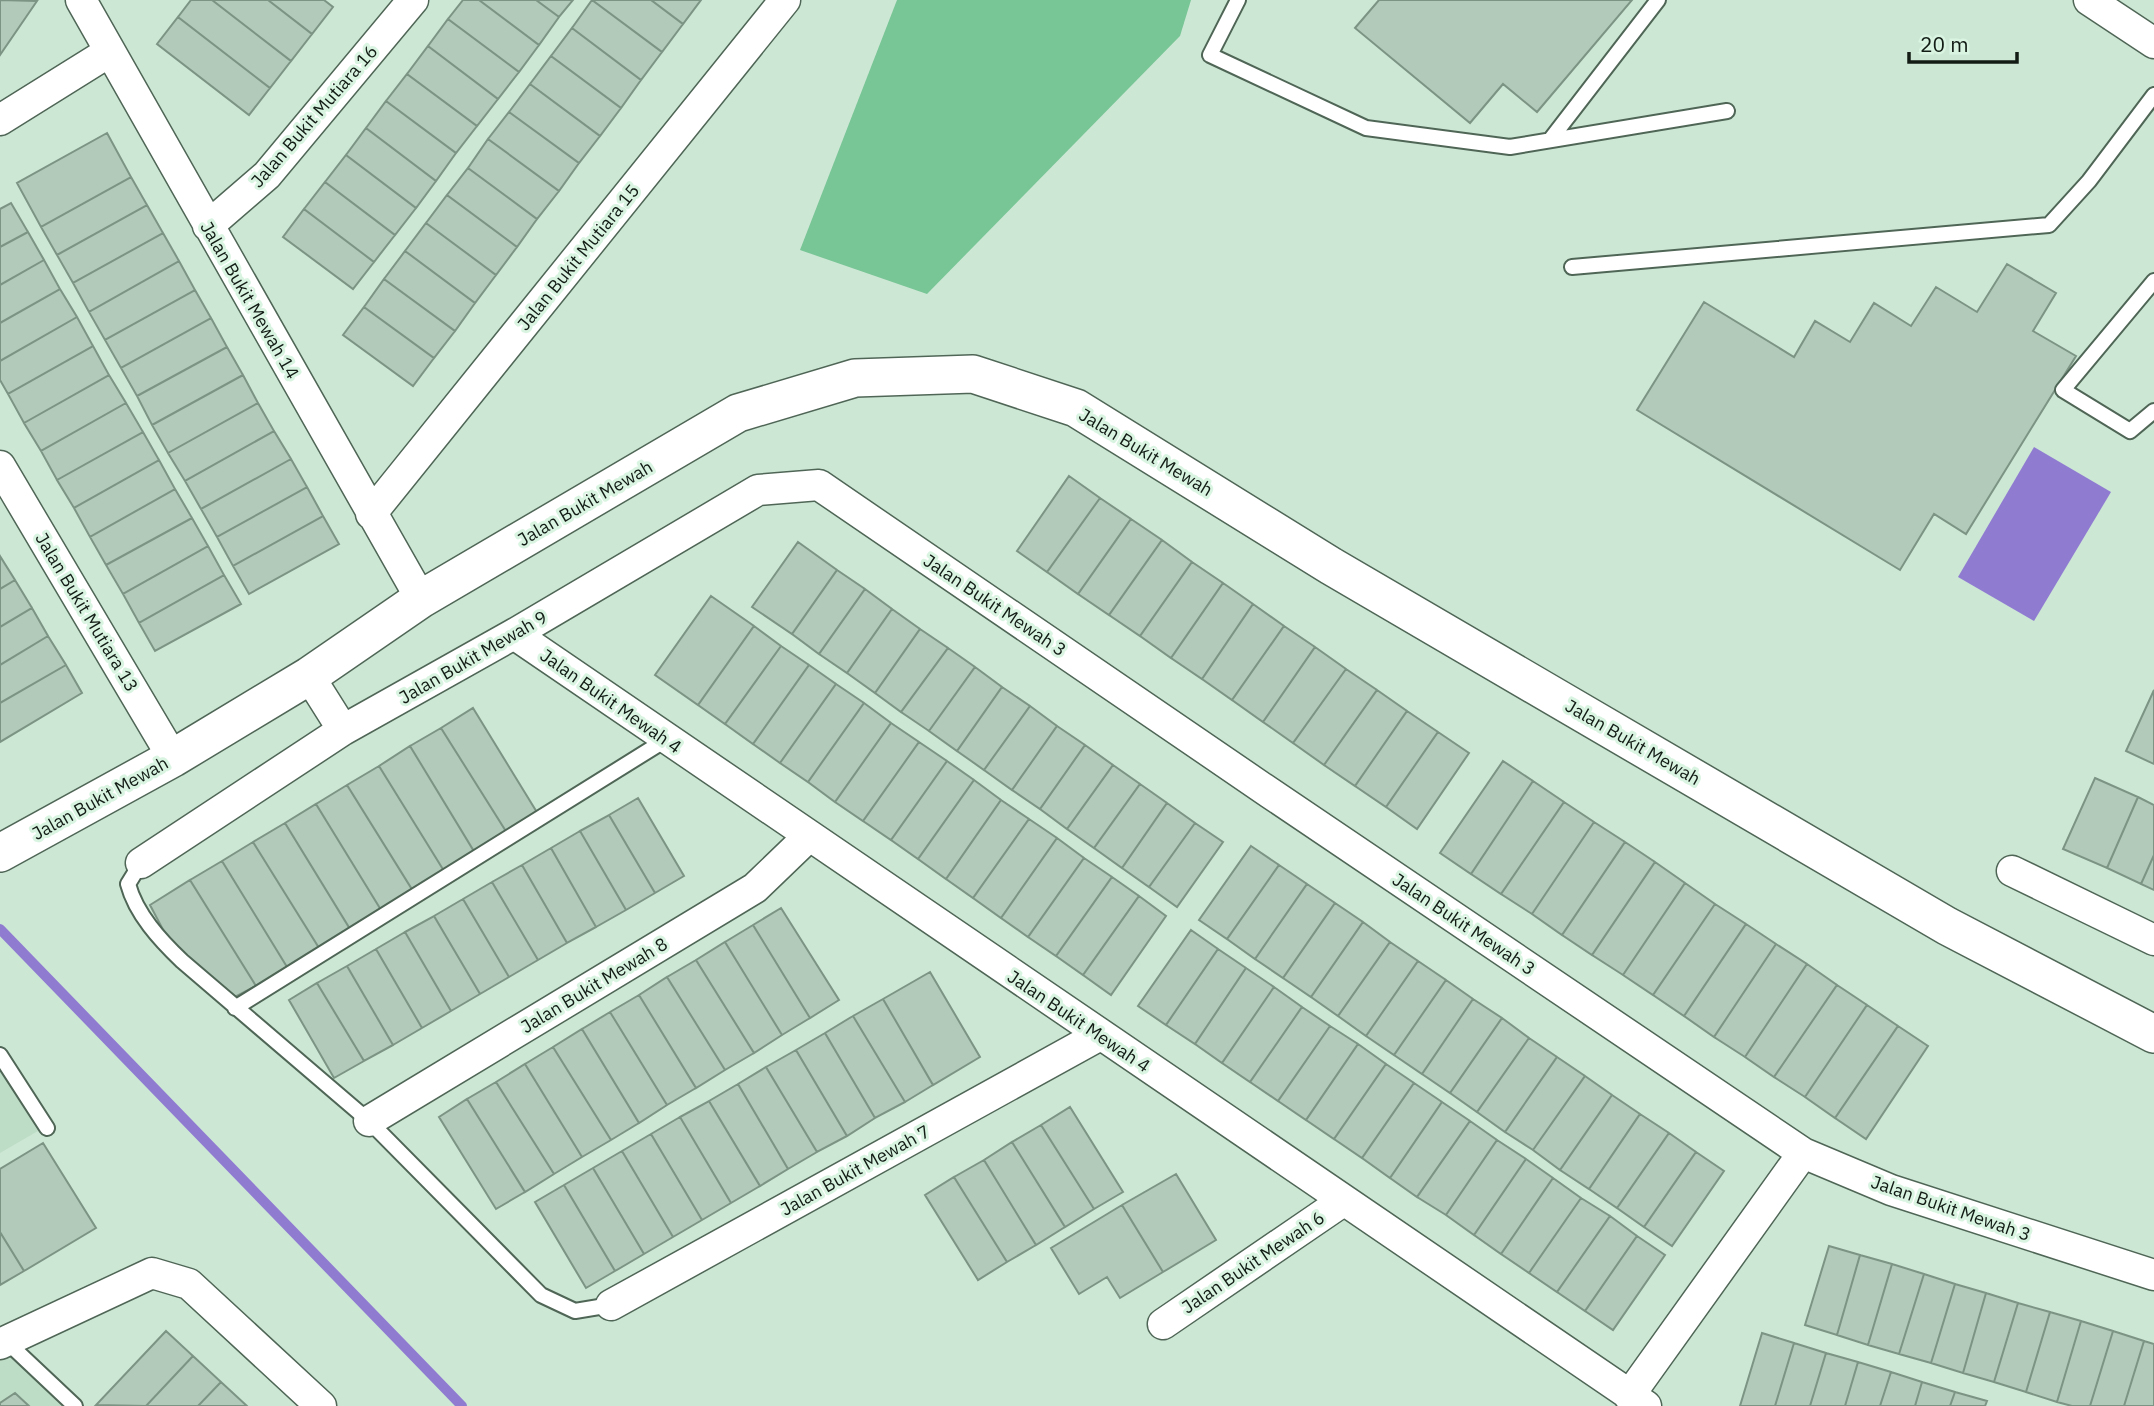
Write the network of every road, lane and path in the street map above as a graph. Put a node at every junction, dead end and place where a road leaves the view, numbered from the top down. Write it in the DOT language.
graph roads {
  1 [pos="81,0"];
  2 [pos="413,0"];
  3 [pos="785,0"];
  4 [pos="1238,0"];
  5 [pos="1658,0"];
  6 [pos="2089,0"];
  7 [pos="2154,43"];
  8 [pos="109,52"];
  9 [pos="2154,94"];
  10 [pos="1727,111"];
  11 [pos="0,120"];
  12 [pos="1550,140"];
  13 [pos="208,226"];
  14 [pos="1572,267"];
  15 [pos="2154,281"];
  16 [pos="2154,411"];
  17 [pos="0,466"];
  18 [pos="819,485"];
  19 [pos="372,513"];
  20 [pos="421,599"];
  21 [pos="514,634"];
  22 [pos="309,676"];
  23 [pos="343,730"];
  24 [pos="667,739"];
  25 [pos="173,758"];
  26 [pos="808,837"];
  27 [pos="5,850"];
  28 [pos="141,863"];
  29 [pos="2012,871"];
  30 [pos="2154,940"];
  31 [pos="235,1008"];
  32 [pos="2154,1034"];
  33 [pos="1100,1035"];
  34 [pos="0,1055"];
  35 [pos="369,1121"];
  36 [pos="47,1128"];
  37 [pos="1802,1153"];
  38 [pos="1343,1200"];
  39 [pos="2154,1275"];
  40 [pos="611,1305"];
  41 [pos="1163,1324"];
  42 [pos="3,1343"];
  43 [pos="1637,1401"];
  44 [pos="75,1406"];
  45 [pos="321,1406"];
  1 -- 8 [label="street, Jalan Bukit Mewah 14"];
  2 -- 13 [label="street, Jalan Bukit Mutiara 16"];
  3 -- 19 [label="street, Jalan Bukit Mutiara 15"];
  4 -- 12 [label="lane"];
  5 -- 12 [label="lane"];
  6 -- 7 [label="street"];
  8 -- 11 [label="street"];
  8 -- 13 [label="street, Jalan Bukit Mewah 14"];
  9 -- 14 [label="lane"];
  10 -- 12 [label="lane"];
  13 -- 19 [label="street, Jalan Bukit Mewah 14"];
  15 -- 16 [label="lane"];
  17 -- 25 [label="street, Jalan Bukit Mutiara 13"];
  18 -- 21 [label="street, Jalan Bukit Mewah 9"];
  18 -- 37 [label="street, Jalan Bukit Mewah 3"];
  19 -- 20 [label="street, Jalan Bukit Mewah 14"];
  20 -- 22 [label="street, Jalan Bukit Mewah"];
  20 -- 32 [label="street, Jalan Bukit Mewah"];
  21 -- 23 [label="street, Jalan Bukit Mewah 9"];
  21 -- 24 [label="street, Jalan Bukit Mewah 4"];
  22 -- 23 [label="street"];
  22 -- 25 [label="street, Jalan Bukit Mewah"];
  23 -- 28 [label="street, Jalan Bukit Mewah 9"];
  24 -- 26 [label="street, Jalan Bukit Mewah 4"];
  24 -- 31 [label="lane"];
  25 -- 27 [label="street, Jalan Bukit Mewah"];
  26 -- 33 [label="street, Jalan Bukit Mewah 4"];
  26 -- 35 [label="street, Jalan Bukit Mewah 8"];
  28 -- 31 [label="lane"];
  29 -- 30 [label="street"];
  31 -- 35 [label="lane"];
  33 -- 38 [label="street, Jalan Bukit Mewah 4"];
  33 -- 40 [label="street, Jalan Bukit Mewah 7"];
  34 -- 36 [label="lane"];
  35 -- 40 [label="lane"];
  37 -- 39 [label="street, Jalan Bukit Mewah 3"];
  37 -- 43 [label="street"];
  38 -- 41 [label="street, Jalan Bukit Mewah 6"];
  38 -- 43 [label="street, Jalan Bukit Mewah 4"];
  42 -- 44 [label="lane"];
  42 -- 45 [label="street"];
}
